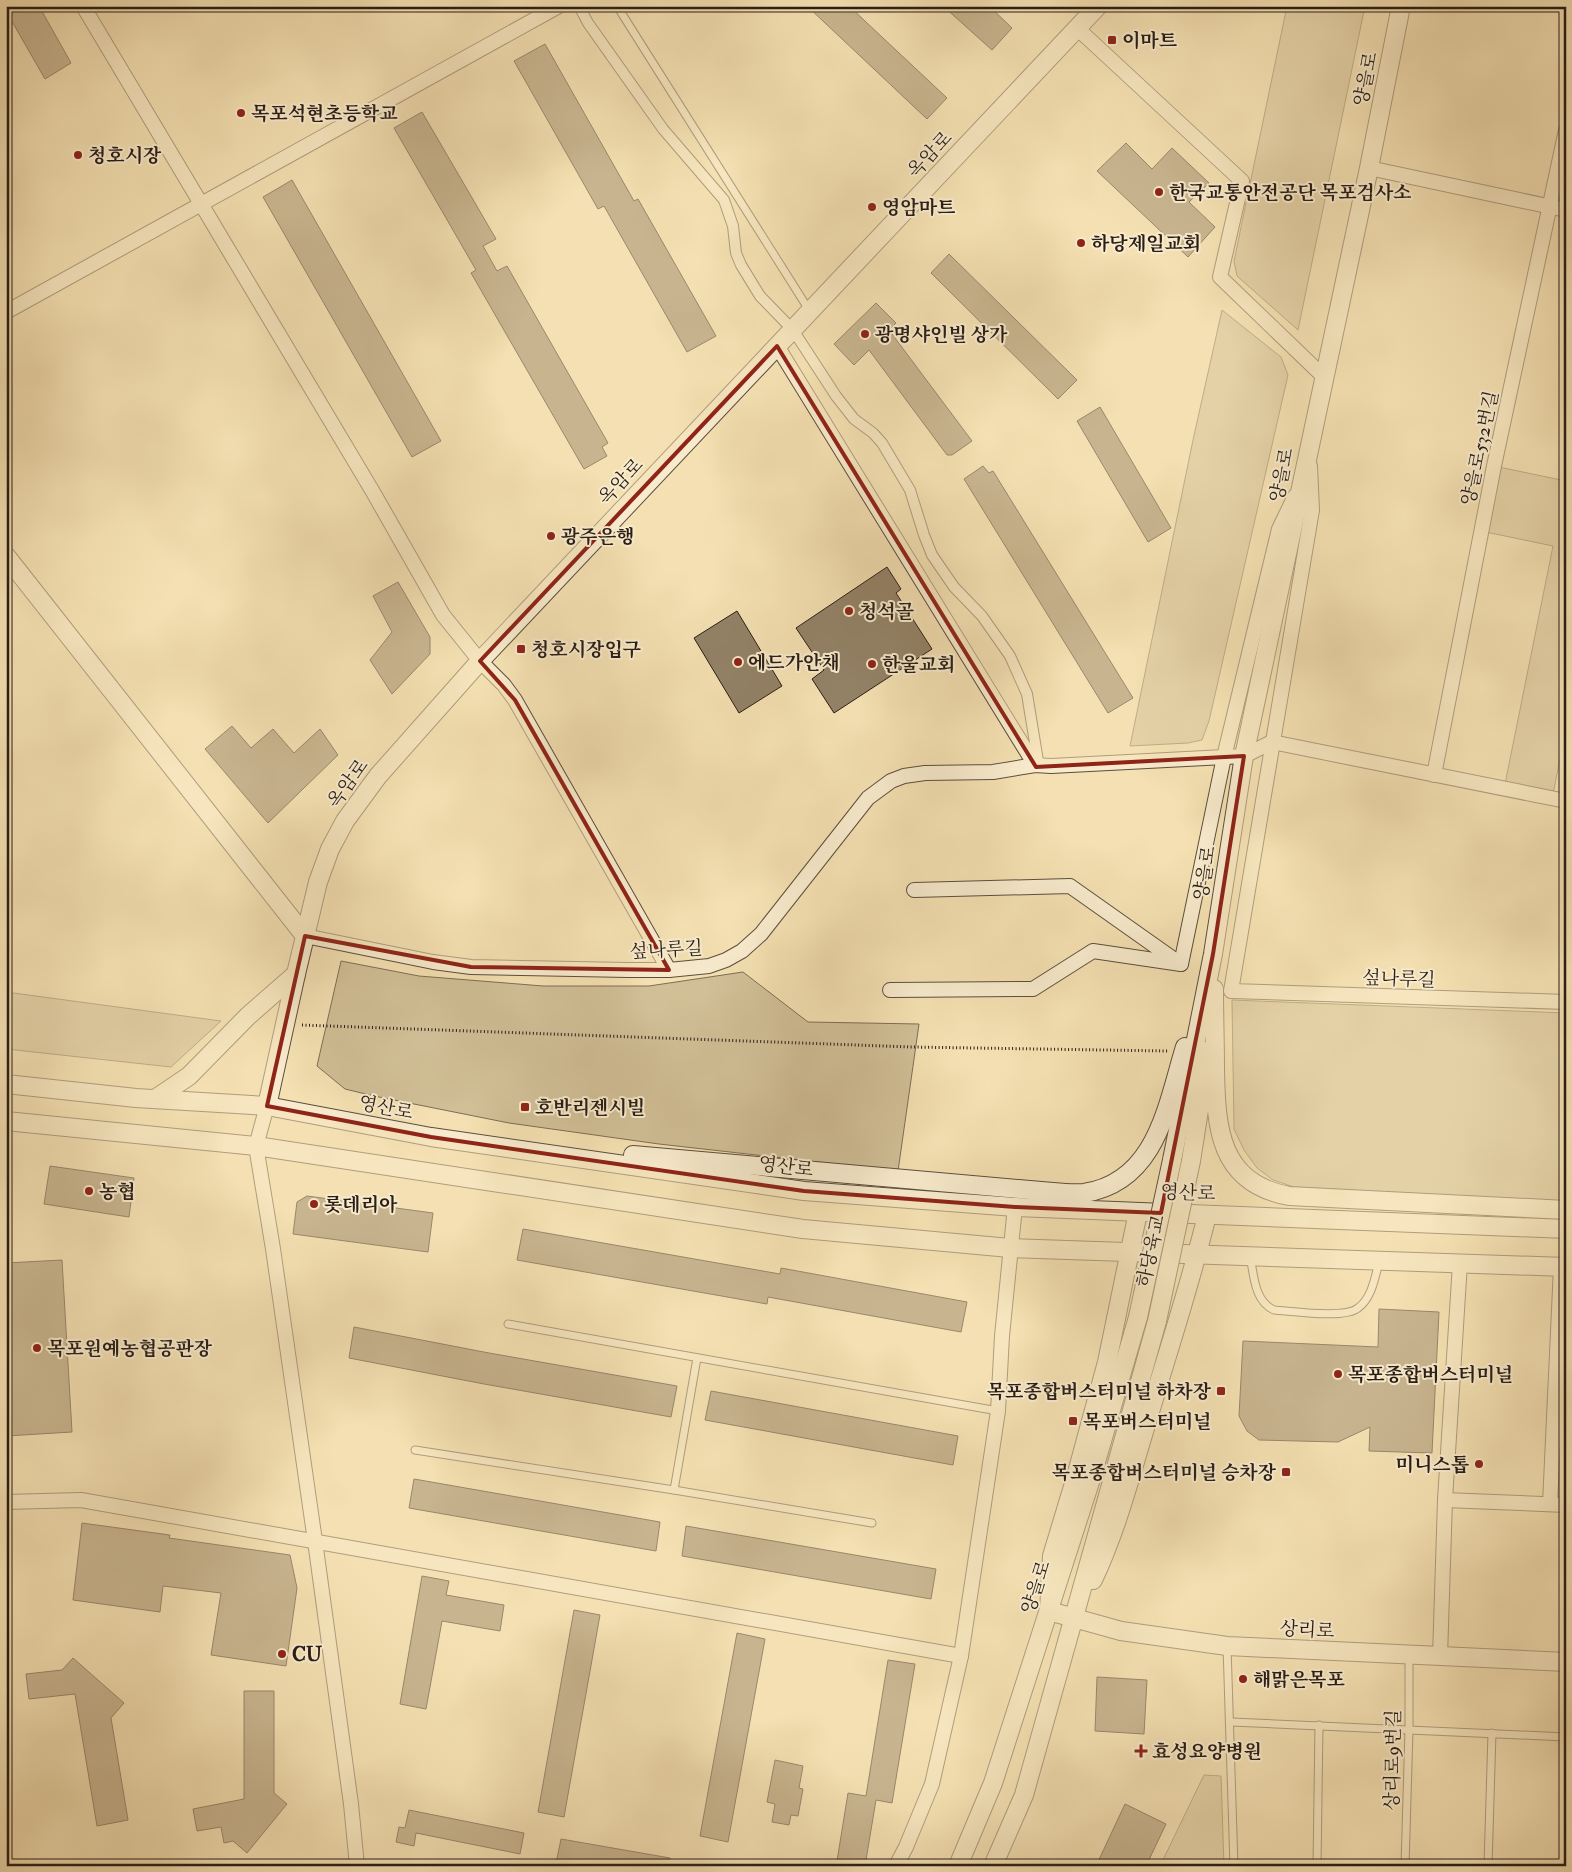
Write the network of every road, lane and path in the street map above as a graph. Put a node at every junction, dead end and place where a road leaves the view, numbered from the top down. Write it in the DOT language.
graph roads {
  1 [pos="83,6"];
  2 [pos="559,6"];
  3 [pos="579,6"];
  4 [pos="617,6"];
  5 [pos="1098,6"];
  6 [pos="1401,6"];
  7 [pos="1078,29"];
  8 [pos="1566,130"];
  9 [pos="1368,168"];
  10 [pos="202,203"];
  11 [pos="1550,206"];
  12 [pos="1566,210"];
  13 [pos="6,312"];
  14 [pos="810,312"];
  15 [pos="793,330"];
  16 [pos="777,346"];
  17 [pos="1323,376"];
  18 [pos="1309,444"];
  19 [pos="1302,479"];
  20 [pos="6,556"];
  21 [pos="480,660"];
  22 [pos="1272,742"];
  23 [pos="1244,756"];
  24 [pos="1224,757"];
  25 [pos="1037,766"];
  26 [pos="1434,775"];
  27 [pos="1566,801"];
  28 [pos="914,890"];
  29 [pos="305,936"];
  30 [pos="1213,954"];
  31 [pos="1181,964"];
  32 [pos="669,970"];
  33 [pos="296,974"];
  34 [pos="890,990"];
  35 [pos="1566,1002"];
  36 [pos="285,1024"];
  37 [pos="1183,1052"];
  38 [pos="6,1084"];
  39 [pos="155,1099"];
  40 [pos="267,1106"];
  41 [pos="6,1121"];
  42 [pos="431,1137"];
  43 [pos="256,1146"];
  44 [pos="1172,1160"];
  45 [pos="1191,1161"];
  46 [pos="1015,1207"];
  47 [pos="1566,1210"];
  48 [pos="1138,1212"];
  49 [pos="1207,1214"];
  50 [pos="1566,1229"];
  51 [pos="1010,1248"];
  52 [pos="1130,1252"];
  53 [pos="1198,1254"];
  54 [pos="1250,1256"];
  55 [pos="1379,1260"];
  56 [pos="1460,1263"];
  57 [pos="1563,1267"];
  58 [pos="1138,1316"];
  59 [pos="508,1324"];
  60 [pos="697,1358"];
  61 [pos="998,1411"];
  62 [pos="415,1450"];
  63 [pos="674,1490"];
  64 [pos="1445,1500"];
  65 [pos="6,1502"];
  66 [pos="1550,1504"];
  67 [pos="1566,1506"];
  68 [pos="872,1523"];
  69 [pos="315,1541"];
  70 [pos="1049,1611"];
  71 [pos="1074,1619"];
  72 [pos="1227,1646"];
  73 [pos="1409,1655"];
  74 [pos="961,1656"];
  75 [pos="1440,1657"];
  76 [pos="1566,1662"];
  77 [pos="1231,1722"];
  78 [pos="1319,1725"];
  79 [pos="1410,1729"];
  80 [pos="1492,1733"];
  81 [pos="1566,1737"];
  82 [pos="357,1866"];
  83 [pos="896,1866"];
  84 [pos="958,1866"];
  85 [pos="993,1866"];
  86 [pos="1234,1866"];
  87 [pos="1317,1866"];
  88 [pos="1405,1866"];
  89 [pos="1488,1866"];
  1 -- 10 [label="street"];
  2 -- 10 [label="street"];
  3 -- 15 [label="street"];
  4 -- 14 [label="lane"];
  5 -- 7 [label="street, 옥암로"];
  6 -- 9 [label="street, 양을로"];
  7 -- 14 [label="street, 옥암로"];
  7 -- 17 [label="street"];
  8 -- 11 [label="street, 양을로532번길"];
  9 -- 11 [label="street"];
  9 -- 17 [label="street, 양을로"];
  10 -- 13 [label="street"];
  10 -- 21 [label="street"];
  11 -- 12 [label="street"];
  11 -- 26 [label="street, 양을로532번길"];
  14 -- 15 [label="street, 옥암로"];
  15 -- 16 [label="street, 옥암로"];
  15 -- 25 [label="street"];
  16 -- 21 [label="street, 옥암로"];
  16 -- 25 [label="street"];
  17 -- 18 [label="street, 양을로"];
  18 -- 19 [label="street, 양을로"];
  18 -- 22 [label="street"];
  19 -- 23 [label="street, 양을로"];
  19 -- 24 [label="street"];
  20 -- 29 [label="street"];
  21 -- 29 [label="street, 옥암로"];
  21 -- 32 [label="street"];
  22 -- 23 [label="street"];
  22 -- 26 [label="street"];
  22 -- 35 [label="street, 섶나루길"];
  23 -- 24 [label="street, 섶나루길"];
  23 -- 30 [label="street, 양을로"];
  24 -- 25 [label="street, 섶나루길"];
  24 -- 31 [label="street"];
  25 -- 32 [label="street, 섶나루길"];
  26 -- 27 [label="street"];
  28 -- 31 [label="street"];
  29 -- 32 [label="street, 섶나루길"];
  29 -- 33 [label="street, 옥암로"];
  30 -- 37 [label="street"];
  30 -- 44 [label="street, 양을로"];
  30 -- 45 [label="street, 양을로"];
  30 -- 47 [label="street"];
  31 -- 34 [label="street"];
  33 -- 36 [label="street, 옥암로"];
  33 -- 39 [label="street"];
  36 -- 37 [label="path"];
  36 -- 40 [label="street, 옥암로"];
  37 -- 42 [label="street"];
  38 -- 39 [label="street, 영산로"];
  39 -- 40 [label="street, 영산로"];
  40 -- 42 [label="street, 영산로"];
  40 -- 43 [label="street"];
  41 -- 43 [label="street"];
  42 -- 46 [label="street, 영산로"];
  43 -- 51 [label="street"];
  43 -- 69 [label="street"];
  44 -- 58 [label="street, 하당육교, bridge"];
  45 -- 71 [label="street, 하당육교, bridge"];
  46 -- 48 [label="street, 영산로"];
  46 -- 51 [label="street"];
  48 -- 49 [label="street, 영산로"];
  48 -- 52 [label="street"];
  49 -- 50 [label="street, 영산로"];
  49 -- 53 [label="street"];
  51 -- 52 [label="street"];
  51 -- 61 [label="street"];
  52 -- 53 [label="street"];
  52 -- 70 [label="street"];
  53 -- 54 [label="street"];
  53 -- 71 [label="street"];
  54 -- 55 [label="street"];
  54 -- 55 [label="lane"];
  55 -- 56 [label="street"];
  56 -- 57 [label="street"];
  56 -- 64 [label="street"];
  57 -- 66 [label="street"];
  58 -- 70 [label="street, 양을로"];
  59 -- 60 [label="lane"];
  60 -- 61 [label="lane"];
  60 -- 63 [label="lane"];
  61 -- 74 [label="street"];
  62 -- 63 [label="lane"];
  63 -- 68 [label="lane"];
  64 -- 66 [label="street"];
  64 -- 75 [label="street"];
  65 -- 69 [label="street"];
  66 -- 67 [label="street"];
  69 -- 74 [label="street"];
  69 -- 82 [label="street"];
  70 -- 71 [label="street, 상리로"];
  70 -- 84 [label="street, 양을로"];
  71 -- 72 [label="street, 상리로"];
  71 -- 85 [label="street"];
  72 -- 73 [label="street, 상리로"];
  72 -- 77 [label="lane"];
  73 -- 75 [label="street, 상리로"];
  73 -- 79 [label="lane, 상리로9번길"];
  74 -- 83 [label="street"];
  75 -- 76 [label="street, 상리로"];
  77 -- 78 [label="lane"];
  77 -- 86 [label="lane"];
  78 -- 79 [label="lane"];
  78 -- 87 [label="lane"];
  79 -- 80 [label="lane"];
  79 -- 88 [label="lane, 상리로9번길"];
  80 -- 81 [label="lane"];
  80 -- 89 [label="lane"];
}
